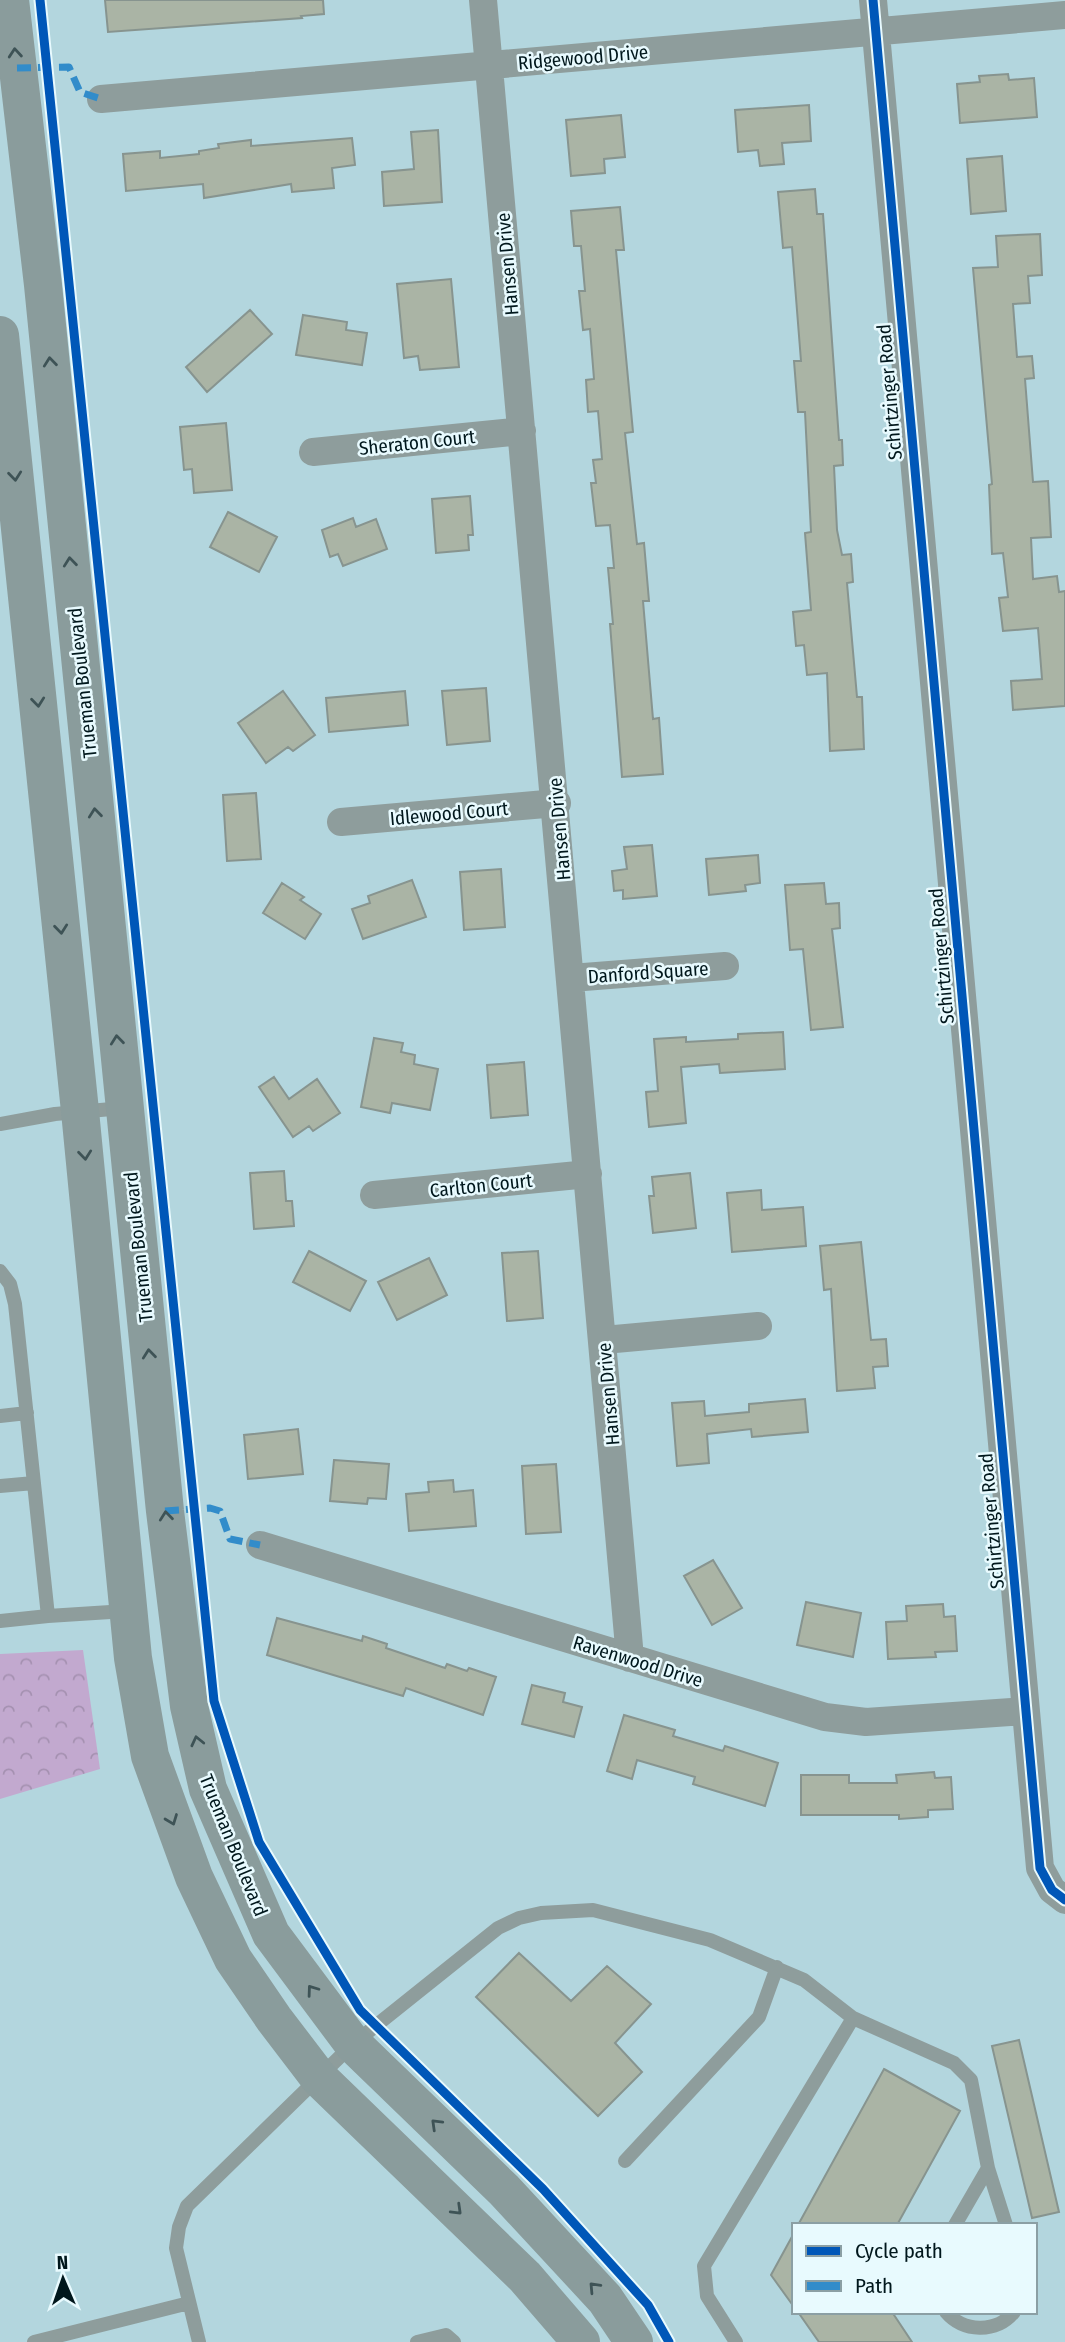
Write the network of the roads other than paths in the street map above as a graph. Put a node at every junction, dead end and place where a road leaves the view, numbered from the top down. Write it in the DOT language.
graph roads {
  1 [pos="10,0"];
  2 [pos="483,0"];
  3 [pos="873,0"];
  4 [pos="1065,16"];
  5 [pos="875,33"];
  6 [pos="489,65"];
  7 [pos="101,99"];
  8 [pos="0,335"];
  9 [pos="522,431"];
  10 [pos="313,452"];
  11 [pos="557,803"];
  12 [pos="341,822"];
  13 [pos="725,966"];
  14 [pos="571,978"];
  15 [pos="124,1108"];
  16 [pos="80,1111"];
  17 [pos="0,1124"];
  18 [pos="588,1174"];
  19 [pos="374,1195"];
  20 [pos="0,1271"];
  21 [pos="758,1326"];
  22 [pos="604,1340"];
  23 [pos="27,1413"];
  24 [pos="0,1416"];
  25 [pos="34,1483"];
  26 [pos="0,1486"];
  27 [pos="260,1545"];
  28 [pos="128,1611"];
  29 [pos="48,1616"];
  30 [pos="0,1621"];
  31 [pos="630,1658"];
  32 [pos="1025,1711"];
  33 [pos="1065,1900"];
  34 [pos="777,1967"];
  35 [pos="853,2018"];
  36 [pos="353,2044"];
  37 [pos="318,2078"];
  38 [pos="625,2161"];
  39 [pos="988,2168"];
  40 [pos="956,2223"];
  41 [pos="1005,2223"];
  42 [pos="189,2303"];
  43 [pos="948,2314"];
  44 [pos="1012,2314"];
  45 [pos="34,2342"];
  46 [pos="199,2342"];
  47 [pos="417,2342"];
  48 [pos="454,2342"];
  49 [pos="581,2342"];
  50 [pos="634,2342"];
  51 [pos="736,2342"];
  15 -- 1 [label="main road, Trueman Boulevard, one-way"];
  2 -- 6 [label="street, Hansen Drive"];
  3 -- 5 [label="street, Schirtzinger Road"];
  4 -- 5 [label="street, Ridgewood Drive"];
  5 -- 6 [label="street, Ridgewood Drive"];
  5 -- 32 [label="street, Schirtzinger Road"];
  6 -- 7 [label="street, Ridgewood Drive"];
  6 -- 9 [label="street, Hansen Drive"];
  8 -- 16 [label="main road, one-way"];
  9 -- 10 [label="street, Sheraton Court"];
  9 -- 11 [label="street, Hansen Drive"];
  11 -- 12 [label="street, Idlewood Court"];
  11 -- 14 [label="street, Hansen Drive"];
  13 -- 14 [label="street, Danford Square"];
  14 -- 18 [label="street, Hansen Drive"];
  15 -- 16 [label="lane"];
  36 -- 15 [label="main road, Trueman Boulevard, one-way"];
  16 -- 17 [label="lane"];
  16 -- 28 [label="main road, one-way"];
  18 -- 19 [label="street, Carlton Court"];
  18 -- 22 [label="street, Hansen Drive"];
  20 -- 23 [label="lane"];
  21 -- 22 [label="street"];
  22 -- 31 [label="street, Hansen Drive"];
  23 -- 24 [label="lane"];
  23 -- 25 [label="lane"];
  25 -- 26 [label="lane"];
  25 -- 29 [label="lane"];
  27 -- 31 [label="street, Ravenwood Drive"];
  28 -- 29 [label="lane"];
  28 -- 37 [label="main road, one-way"];
  29 -- 30 [label="lane"];
  31 -- 32 [label="street, Ravenwood Drive"];
  32 -- 33 [label="street, Schirtzinger Road"];
  34 -- 35 [label="lane"];
  34 -- 36 [label="lane"];
  34 -- 38 [label="lane"];
  35 -- 39 [label="lane"];
  35 -- 51 [label="lane"];
  36 -- 37 [label="lane"];
  50 -- 36 [label="main road, Trueman Boulevard, one-way"];
  37 -- 42 [label="lane"];
  37 -- 49 [label="main road, one-way"];
  39 -- 40 [label="lane"];
  39 -- 41 [label="lane"];
  42 -- 45 [label="lane"];
  42 -- 46 [label="lane"];
  43 -- 44 [label="lane"];
  47 -- 48 [label="lane"];
}
